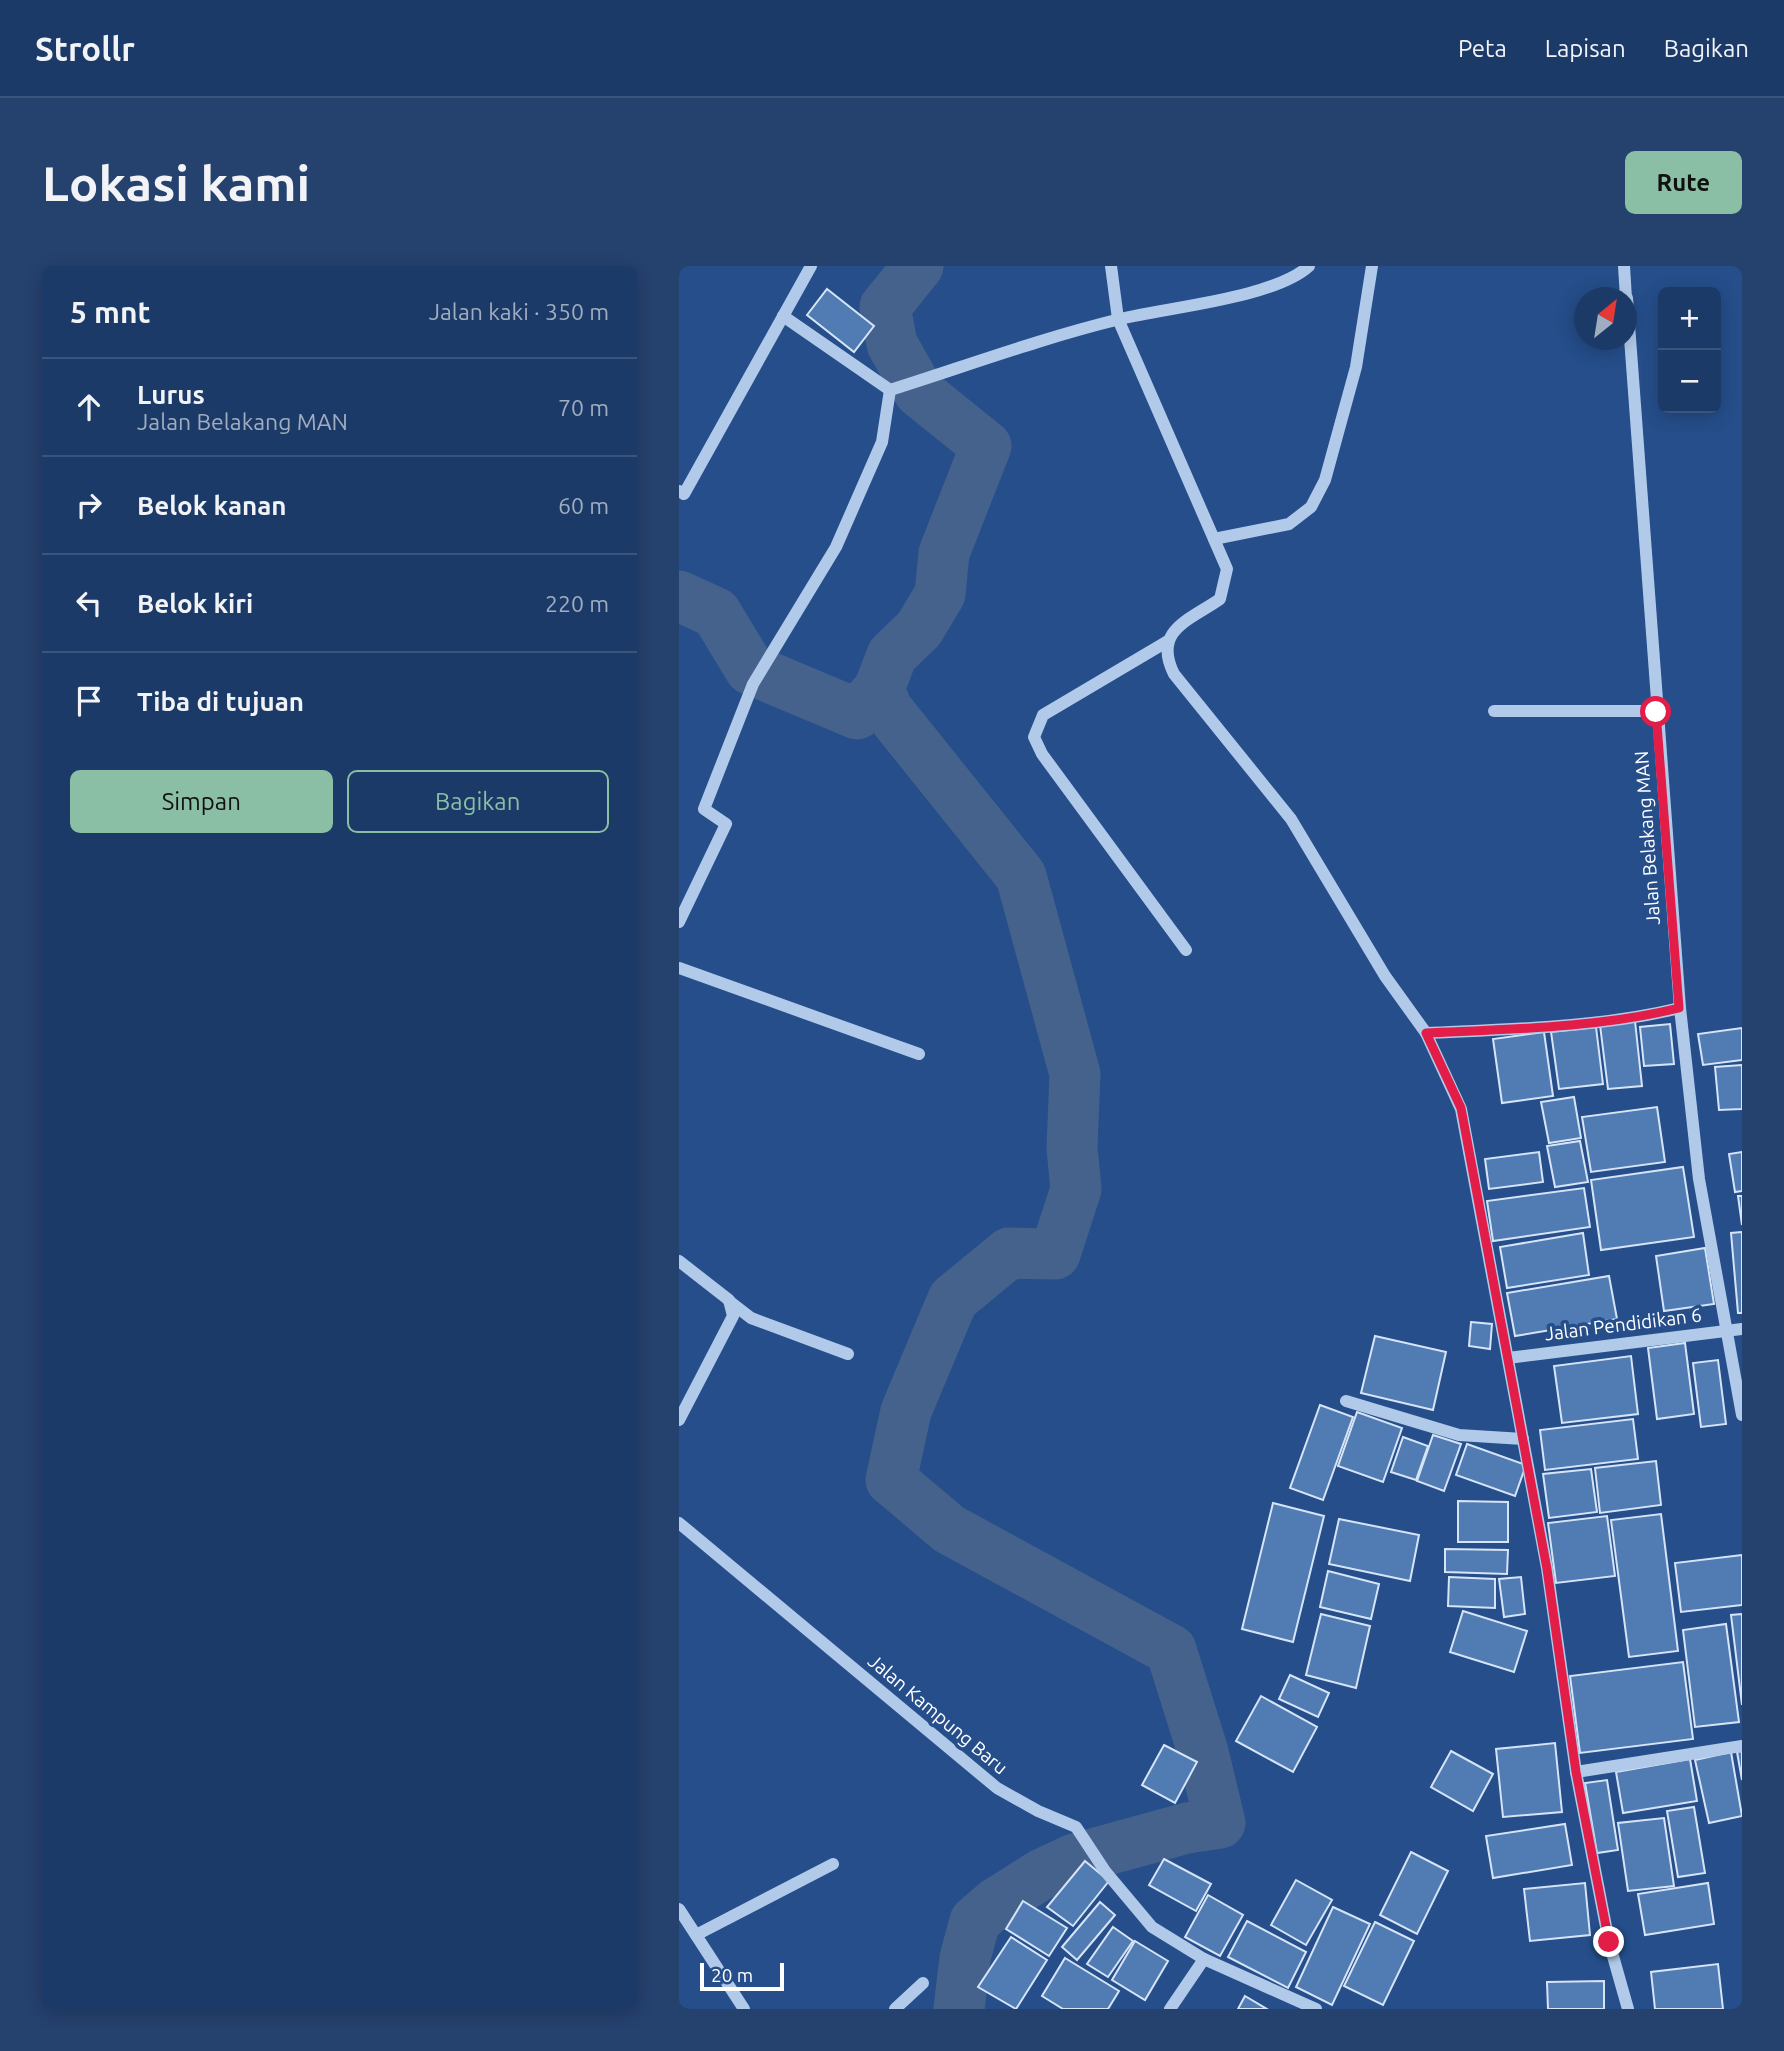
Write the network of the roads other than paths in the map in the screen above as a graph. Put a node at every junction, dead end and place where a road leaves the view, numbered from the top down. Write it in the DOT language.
graph roads {
  1 [pos="811,266"];
  2 [pos="1111,266"];
  3 [pos="1309,266"];
  4 [pos="1371,266"];
  5 [pos="1624,266"];
  6 [pos="1625,287"];
  7 [pos="783,316"];
  8 [pos="1118,319"];
  9 [pos="1630,350"];
  10 [pos="890,390"];
  11 [pos="681,497"];
  12 [pos="1214,539"];
  13 [pos="1168,641"];
  14 [pos="1494,711"];
  15 [pos="1656,712"];
  16 [pos="679,922"];
  17 [pos="1186,950"];
  18 [pos="679,968"];
  19 [pos="1679,1008"];
  20 [pos="1426,1033"];
  21 [pos="919,1054"];
  22 [pos="679,1261"];
  23 [pos="729,1300"];
  24 [pos="1742,1329"];
  25 [pos="1725,1331"];
  26 [pos="848,1354"];
  27 [pos="1508,1358"];
  28 [pos="1346,1401"];
  29 [pos="1742,1415"];
  30 [pos="679,1420"];
  31 [pos="1523,1439"];
  32 [pos="679,1523"];
  33 [pos="1742,1746"];
  34 [pos="1576,1772"];
  35 [pos="833,1864"];
  36 [pos="679,1909"];
  37 [pos="697,1935"];
  38 [pos="1204,1959"];
  39 [pos="923,1983"];
  40 [pos="740,2007"];
  41 [pos="895,2009"];
  42 [pos="1170,2009"];
  43 [pos="1316,2009"];
  44 [pos="1628,2009"];
  1 -- 7 [label="street"];
  2 -- 8 [label="street"];
  3 -- 8 [label="street"];
  4 -- 12 [label="street"];
  5 -- 6 [label="street, Jalan Belakang MAN"];
  7 -- 10 [label="street"];
  7 -- 11 [label="street"];
  8 -- 10 [label="street"];
  8 -- 12 [label="street"];
  9 -- 15 [label="street, Jalan Belakang MAN"];
  10 -- 16 [label="street"];
  12 -- 13 [label="street"];
  13 -- 17 [label="street"];
  13 -- 20 [label="street"];
  14 -- 15 [label="street"];
  15 -- 19 [label="street, Jalan Belakang MAN"];
  18 -- 21 [label="street"];
  19 -- 20 [label="street"];
  19 -- 25 [label="street, Jalan Belakang MAN"];
  20 -- 27 [label="street"];
  22 -- 23 [label="street"];
  23 -- 26 [label="street"];
  23 -- 30 [label="street"];
  24 -- 25 [label="street, Jalan Pendidikan 6"];
  25 -- 27 [label="street, Jalan Pendidikan 6"];
  25 -- 29 [label="street, Jalan Belakang MAN"];
  27 -- 31 [label="street"];
  28 -- 31 [label="street"];
  31 -- 34 [label="street"];
  32 -- 38 [label="street, Jalan Kampung Baru"];
  33 -- 34 [label="street"];
  34 -- 44 [label="street"];
  35 -- 37 [label="street"];
  36 -- 37 [label="street"];
  37 -- 40 [label="street"];
  38 -- 42 [label="street"];
  38 -- 43 [label="street, Jalan Kampung Baru"];
  39 -- 41 [label="street"];
}
